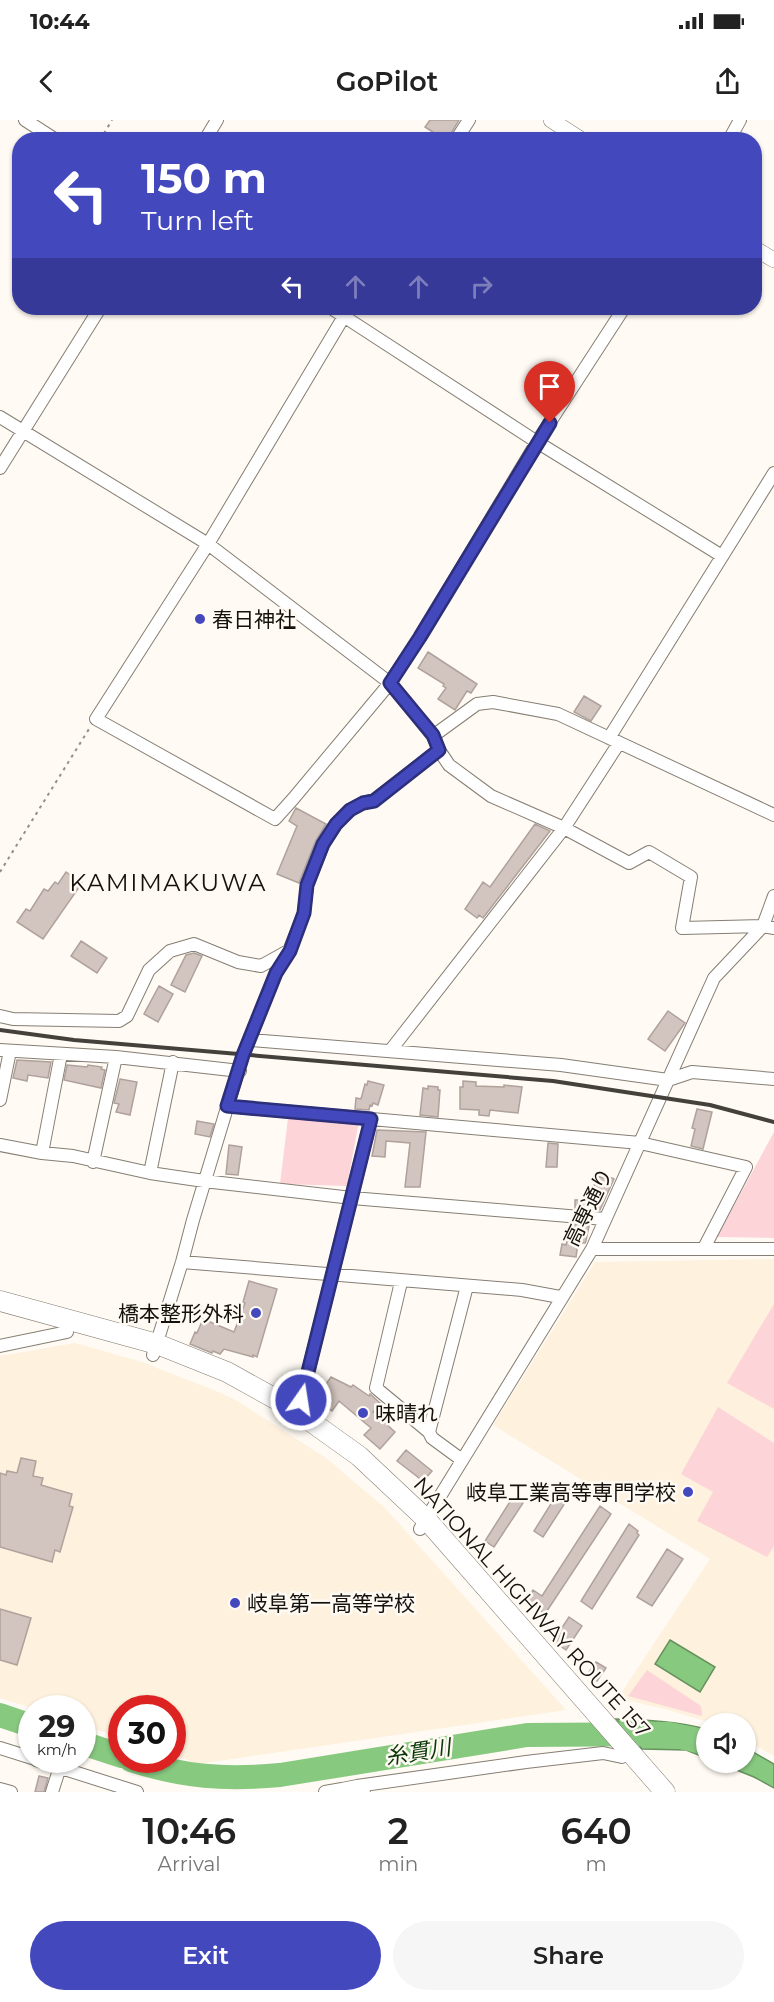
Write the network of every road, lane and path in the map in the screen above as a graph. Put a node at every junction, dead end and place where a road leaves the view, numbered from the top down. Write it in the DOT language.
graph roads {
  1 [pos="25,120"];
  2 [pos="550,120"];
  3 [pos="44,132"];
  4 [pos="569,132"];
  5 [pos="96,315"];
  6 [pos="345,315"];
  7 [pos="353,315"];
  8 [pos="619,315"];
  9 [pos="0,417"];
  10 [pos="23,431"];
  11 [pos="537,442"];
  12 [pos="0,468"];
  13 [pos="774,473"];
  14 [pos="208,544"];
  15 [pos="722,556"];
  16 [pos="390,683"];
  17 [pos="96,719"];
  18 [pos="433,735"];
  19 [pos="614,741"];
  20 [pos="439,750"];
  21 [pos="774,815"];
  22 [pos="564,828"];
  23 [pos="0,872"];
  24 [pos="774,896"];
  25 [pos="768,927"];
  26 [pos="290,951"];
  27 [pos="0,1016"];
  28 [pos="250,1040"];
  29 [pos="5,1050"];
  30 [pos="390,1051"];
  31 [pos="61,1054"];
  32 [pos="116,1057"];
  33 [pos="173,1062"];
  34 [pos="240,1071"];
  35 [pos="774,1079"];
  36 [pos="668,1080"];
  37 [pos="0,1100"];
  38 [pos="227,1106"];
  39 [pos="371,1119"];
  40 [pos="640,1143"];
  41 [pos="0,1144"];
  42 [pos="42,1153"];
  43 [pos="93,1162"];
  44 [pos="150,1173"];
  45 [pos="204,1181"];
  46 [pos="352,1198"];
  47 [pos="605,1218"];
  48 [pos="704,1248"];
  49 [pos="592,1249"];
  50 [pos="774,1250"];
  51 [pos="182,1262"];
  52 [pos="331,1275"];
  53 [pos="401,1282"];
  54 [pos="467,1286"];
  55 [pos="560,1297"];
  56 [pos="0,1301"];
  57 [pos="0,1314"];
  58 [pos="67,1332"];
  59 [pos="0,1346"];
  60 [pos="154,1349"];
  61 [pos="296,1411"];
  62 [pos="429,1432"];
  63 [pos="462,1460"];
  64 [pos="423,1524"];
  65 [pos="0,1748"];
  66 [pos="18,1754"];
  67 [pos="626,1755"];
  68 [pos="58,1773"];
  69 [pos="78,1773"];
  70 [pos="0,1789"];
  71 [pos="362,1789"];
  72 [pos="342,1791"];
  73 [pos="11,1792"];
  74 [pos="52,1792"];
  75 [pos="137,1792"];
  76 [pos="325,1792"];
  77 [pos="653,1792"];
  78 [pos="665,1792"];
  1 -- 3 [label="street"];
  2 -- 4 [label="street"];
  5 -- 10 [label="street"];
  6 -- 14 [label="street"];
  7 -- 11 [label="street"];
  8 -- 11 [label="street"];
  9 -- 10 [label="street"];
  10 -- 12 [label="street"];
  10 -- 14 [label="street"];
  11 -- 15 [label="street"];
  11 -- 16 [label="street"];
  13 -- 15 [label="street"];
  14 -- 16 [label="street"];
  14 -- 17 [label="street"];
  15 -- 19 [label="street"];
  16 -- 17 [label="street"];
  16 -- 18 [label="street"];
  17 -- 23 [label="path"];
  18 -- 19 [label="street"];
  18 -- 20 [label="street"];
  19 -- 21 [label="street"];
  19 -- 22 [label="street"];
  20 -- 22 [label="street"];
  20 -- 26 [label="street"];
  22 -- 25 [label="street"];
  22 -- 30 [label="street"];
  24 -- 25 [label="street, 高専通り"];
  25 -- 36 [label="street, 高専通り"];
  26 -- 27 [label="street"];
  26 -- 28 [label="street"];
  28 -- 30 [label="street"];
  28 -- 34 [label="street"];
  29 -- 31 [label="street"];
  29 -- 37 [label="street"];
  30 -- 36 [label="street"];
  31 -- 32 [label="street"];
  31 -- 42 [label="street"];
  32 -- 33 [label="street"];
  32 -- 43 [label="street"];
  33 -- 34 [label="street"];
  33 -- 44 [label="street"];
  34 -- 38 [label="street"];
  35 -- 36 [label="street"];
  36 -- 40 [label="street, 高専通り"];
  38 -- 39 [label="street"];
  38 -- 45 [label="street"];
  39 -- 40 [label="street"];
  39 -- 46 [label="street"];
  40 -- 47 [label="street, 高専通り"];
  40 -- 48 [label="street"];
  41 -- 42 [label="street"];
  42 -- 43 [label="street"];
  43 -- 44 [label="street"];
  44 -- 45 [label="street"];
  45 -- 46 [label="street"];
  45 -- 51 [label="street"];
  46 -- 47 [label="street"];
  46 -- 52 [label="street"];
  47 -- 49 [label="street, 高専通り"];
  48 -- 49 [label="street"];
  48 -- 50 [label="street"];
  49 -- 55 [label="street, 高専通り"];
  51 -- 52 [label="street"];
  51 -- 60 [label="street"];
  52 -- 53 [label="street"];
  52 -- 61 [label="street"];
  53 -- 54 [label="street"];
  53 -- 62 [label="street"];
  54 -- 55 [label="street"];
  54 -- 62 [label="street"];
  55 -- 63 [label="street, 高専通り"];
  56 -- 60 [label="highway, NATIONAL HIGHWAY ROUTE 157"];
  57 -- 58 [label="highway, NATIONAL HIGHWAY ROUTE 157"];
  58 -- 59 [label="street"];
  58 -- 60 [label="highway, NATIONAL HIGHWAY ROUTE 157"];
  60 -- 61 [label="highway, NATIONAL HIGHWAY ROUTE 157"];
  60 -- 64 [label="highway, NATIONAL HIGHWAY ROUTE 157"];
  61 -- 64 [label="highway, NATIONAL HIGHWAY ROUTE 157"];
  62 -- 63 [label="street"];
  63 -- 64 [label="street, 高専通り"];
  64 -- 67 [label="highway, NATIONAL HIGHWAY ROUTE 157"];
  65 -- 66 [label="street"];
  67 -- 71 [label="street"];
  67 -- 77 [label="highway, NATIONAL HIGHWAY ROUTE 157"];
  67 -- 78 [label="highway, NATIONAL HIGHWAY ROUTE 157"];
  68 -- 74 [label="street"];
  69 -- 75 [label="street"];
  70 -- 73 [label="street"];
  71 -- 72 [label="street"];
  72 -- 76 [label="street"];
}
